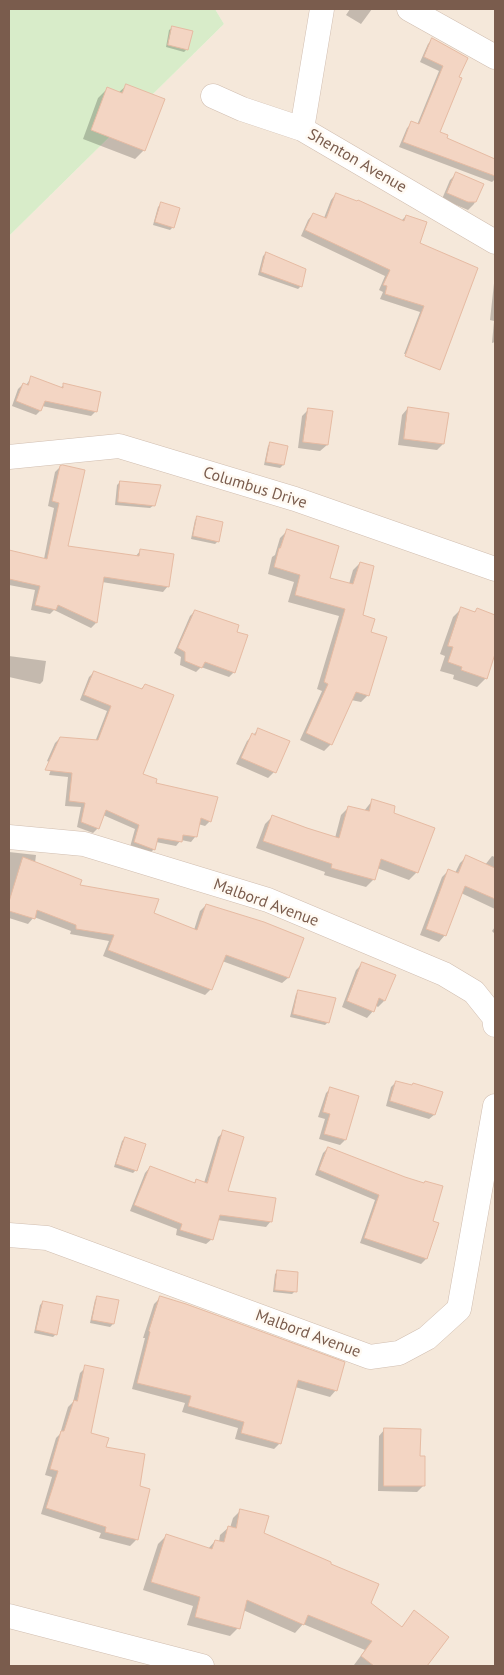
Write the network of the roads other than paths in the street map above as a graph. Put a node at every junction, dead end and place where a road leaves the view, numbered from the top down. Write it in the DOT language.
graph roads {
  1 [pos="322,9"];
  2 [pos="409,9"];
  3 [pos="495,57"];
  4 [pos="212,96"];
  5 [pos="302,129"];
  6 [pos="495,242"];
  7 [pos="9,457"];
  8 [pos="495,569"];
  9 [pos="9,837"];
  10 [pos="495,1024"];
  11 [pos="495,1106"];
  12 [pos="495,1111"];
  13 [pos="9,1235"];
  14 [pos="9,1616"];
  15 [pos="202,1666"];
  1 -- 5 [label="street"];
  2 -- 3 [label="street"];
  4 -- 5 [label="street, Shenton Avenue"];
  5 -- 6 [label="street, Shenton Avenue"];
  7 -- 8 [label="street, Columbus Drive"];
  9 -- 10 [label="street, Malbord Avenue"];
  11 -- 12 [label="street, Malbord Avenue"];
  12 -- 13 [label="street, Malbord Avenue"];
  14 -- 15 [label="street"];
}
